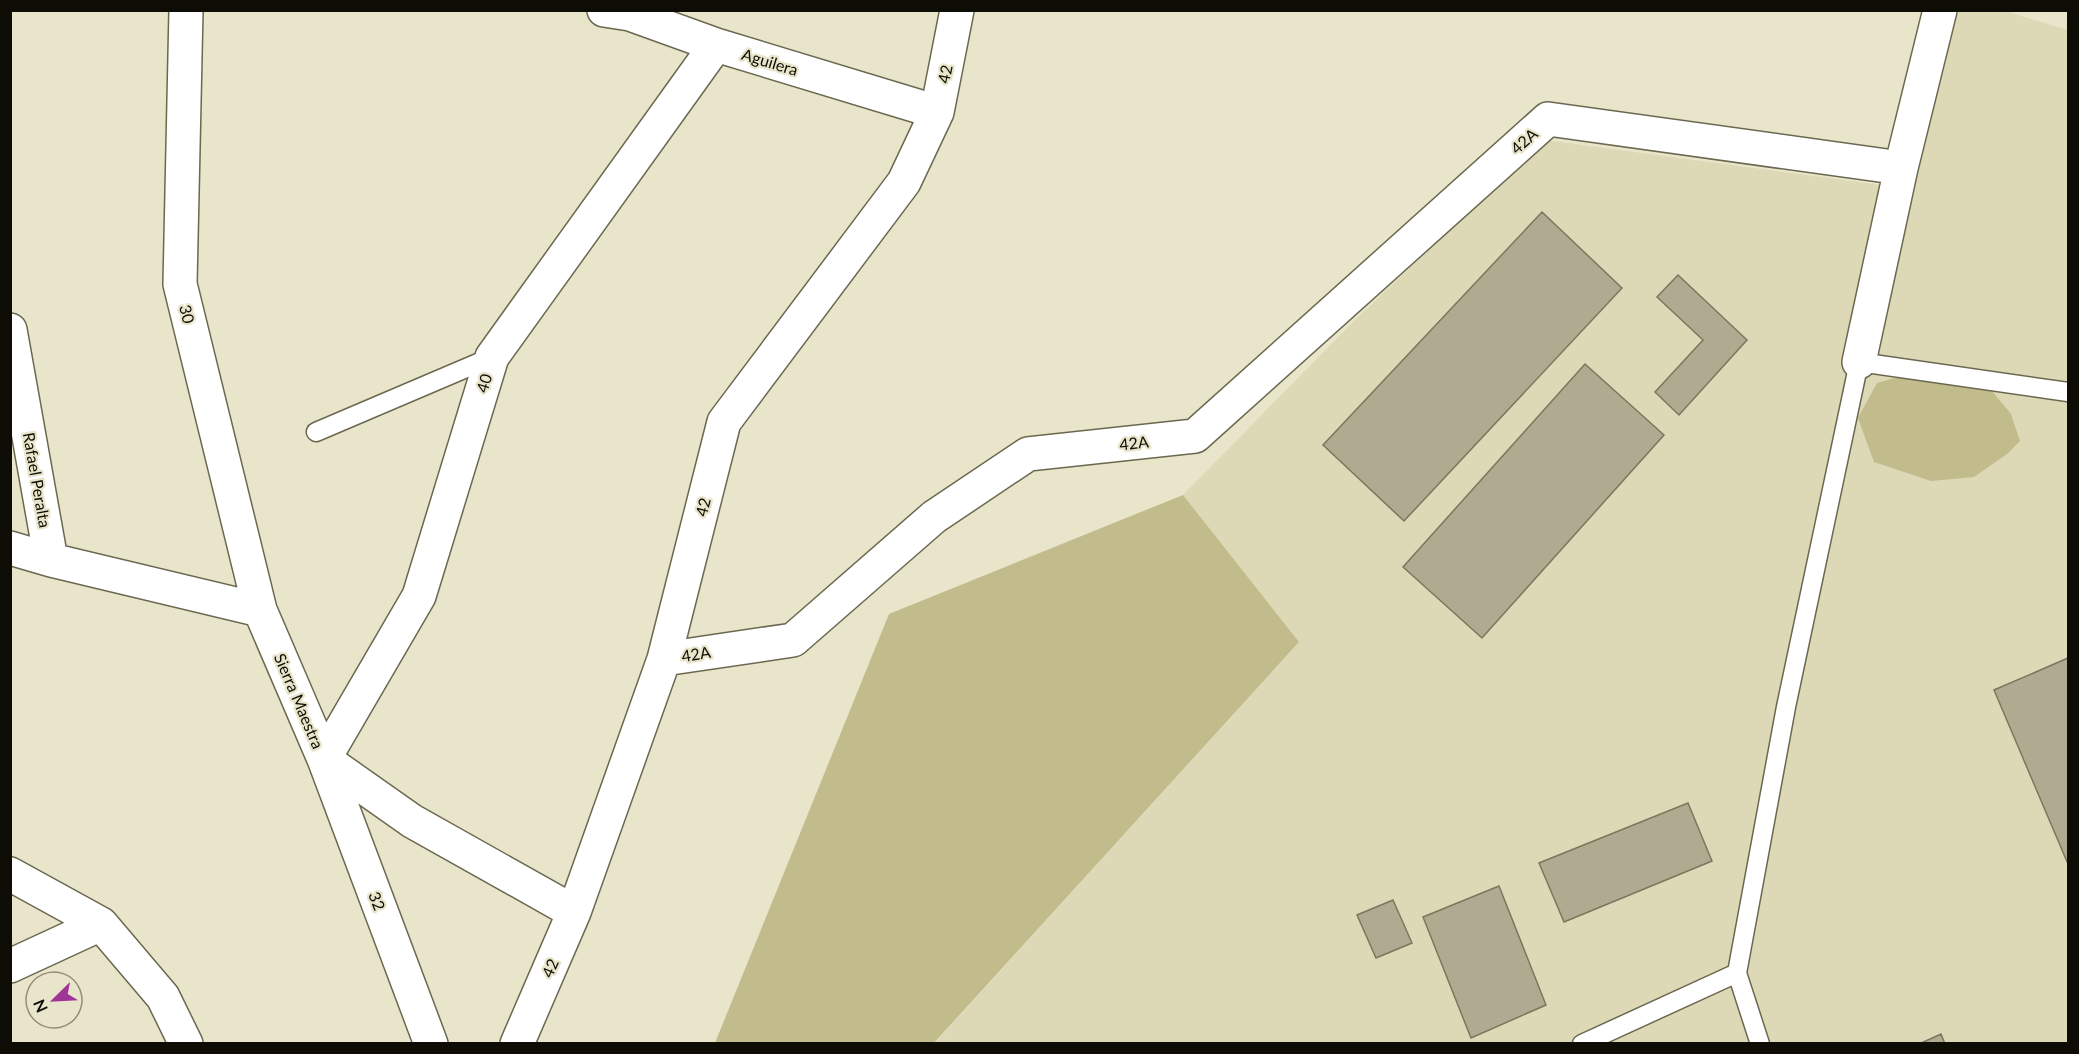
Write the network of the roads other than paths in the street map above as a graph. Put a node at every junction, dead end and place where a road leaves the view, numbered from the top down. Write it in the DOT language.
graph roads {
  1 [pos="186,10"];
  2 [pos="957,10"];
  3 [pos="1940,10"];
  4 [pos="622,12"];
  5 [pos="716,45"];
  6 [pos="937,112"];
  7 [pos="1901,168"];
  8 [pos="10,330"];
  9 [pos="492,357"];
  10 [pos="1859,362"];
  11 [pos="2068,392"];
  12 [pos="316,432"];
  13 [pos="10,548"];
  14 [pos="51,560"];
  15 [pos="260,610"];
  16 [pos="664,659"];
  17 [pos="324,759"];
  18 [pos="10,874"];
  19 [pos="574,912"];
  20 [pos="101,924"];
  21 [pos="10,966"];
  22 [pos="1737,973"];
  23 [pos="186,1044"];
  24 [pos="431,1044"];
  25 [pos="517,1044"];
  26 [pos="1582,1044"];
  27 [pos="1760,1044"];
  1 -- 15 [label="street, 30"];
  2 -- 6 [label="street, 42"];
  3 -- 7 [label="street"];
  4 -- 5 [label="street, Aguilera"];
  5 -- 6 [label="street, Aguilera"];
  5 -- 9 [label="street, 40"];
  6 -- 16 [label="street, 42"];
  7 -- 10 [label="street"];
  7 -- 16 [label="street, 42A"];
  8 -- 14 [label="street, Rafael Peralta"];
  9 -- 12 [label="lane"];
  9 -- 17 [label="street, 40"];
  10 -- 11 [label="lane"];
  10 -- 22 [label="lane"];
  13 -- 14 [label="street"];
  14 -- 15 [label="street"];
  15 -- 17 [label="street, Sierra Maestra"];
  16 -- 19 [label="street, 42"];
  17 -- 19 [label="street, Sierra Maestra"];
  17 -- 24 [label="street, 32"];
  18 -- 20 [label="street"];
  19 -- 25 [label="street, 42"];
  20 -- 21 [label="street"];
  20 -- 23 [label="street"];
  22 -- 26 [label="lane"];
  22 -- 27 [label="lane"];
}
